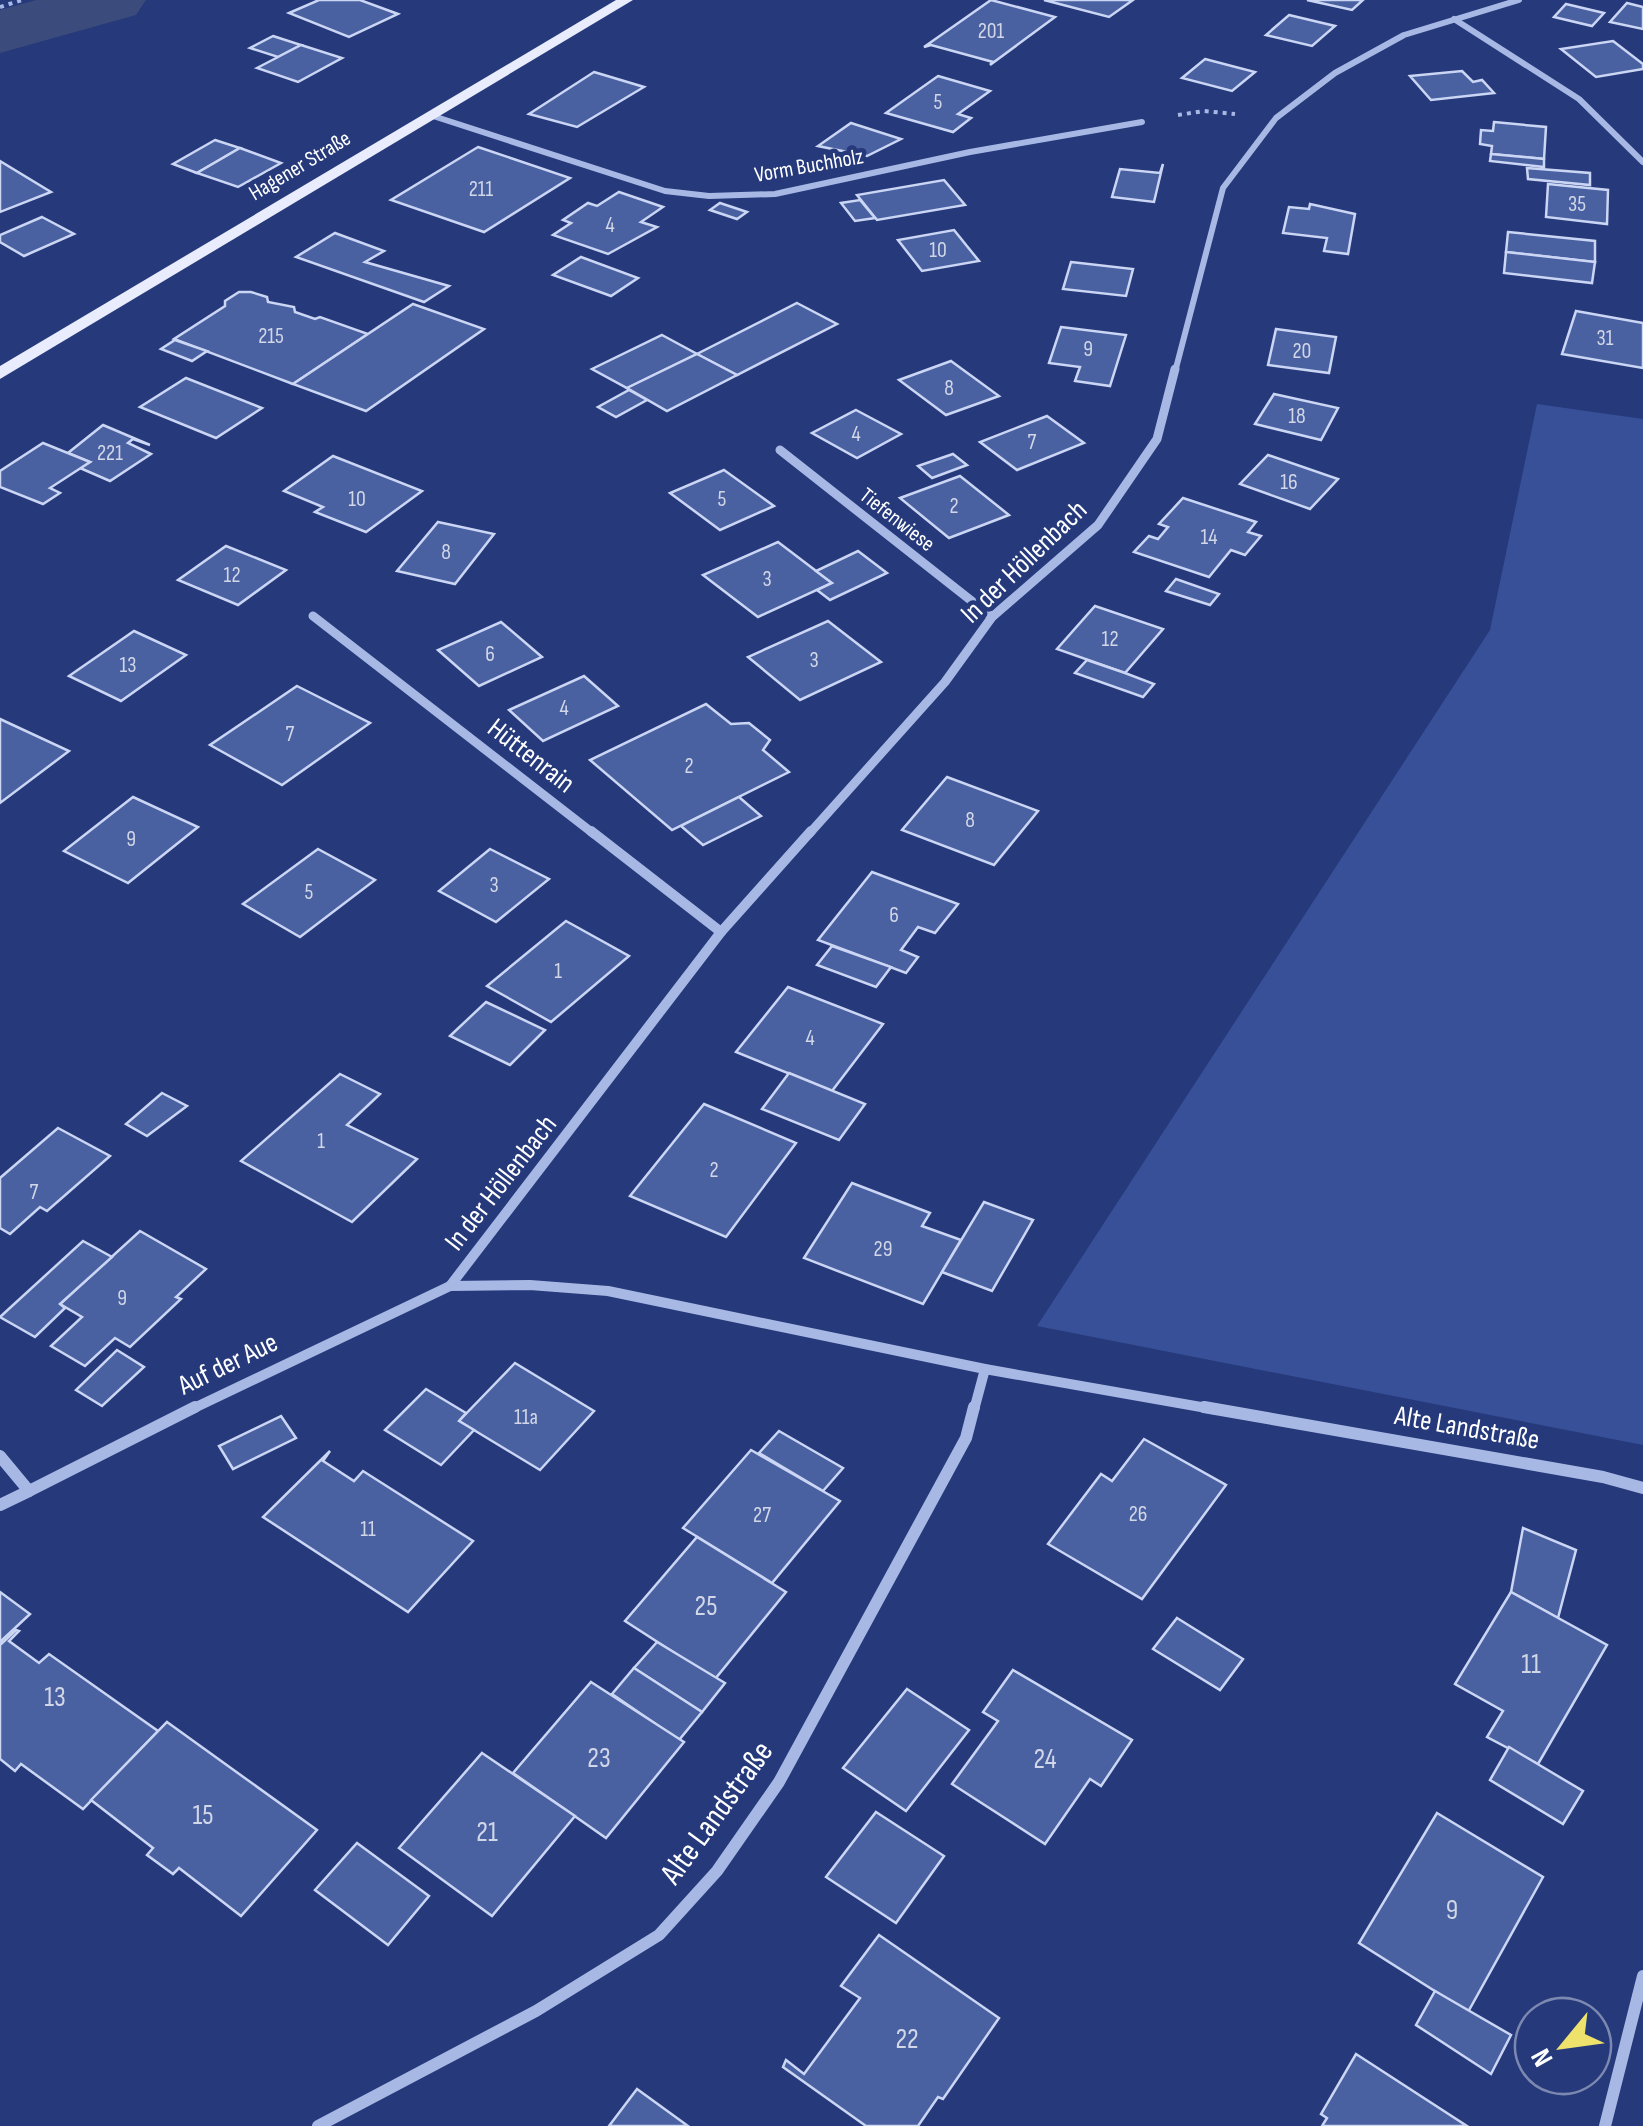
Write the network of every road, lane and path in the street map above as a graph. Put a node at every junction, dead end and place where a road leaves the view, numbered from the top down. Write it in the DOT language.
graph roads {
  1 [pos="22,0"];
  2 [pos="626,0"];
  3 [pos="1518,0"];
  4 [pos="0,7"];
  5 [pos="1454,18"];
  6 [pos="430,114"];
  7 [pos="1142,122"];
  8 [pos="1643,162"];
  9 [pos="0,374"];
  10 [pos="780,450"];
  11 [pos="313,616"];
  12 [pos="992,617"];
  13 [pos="721,932"];
  14 [pos="450,1286"];
  15 [pos="985,1369"];
  16 [pos="0,1456"];
  17 [pos="1643,1488"];
  18 [pos="29,1491"];
  19 [pos="0,1505"];
  20 [pos="1643,1976"];
  21 [pos="318,2126"];
  22 [pos="1605,2126"];
  1 -- 4 [label="path"];
  2 -- 6 [label="main road, Hagener Straße"];
  3 -- 5 [label="street, In der Höllenbach"];
  5 -- 8 [label="street"];
  5 -- 12 [label="street, In der Höllenbach"];
  6 -- 7 [label="street, Vorm Buchholz"];
  6 -- 9 [label="main road, Hagener Straße"];
  10 -- 12 [label="street, Tiefenwiese"];
  11 -- 13 [label="street, Hüttenrain"];
  12 -- 13 [label="street, In der Höllenbach"];
  13 -- 14 [label="street, In der Höllenbach"];
  14 -- 15 [label="street, Alte Landstraße"];
  14 -- 18 [label="street, Auf der Aue"];
  15 -- 17 [label="street, Alte Landstraße"];
  15 -- 21 [label="street, Alte Landstraße"];
  16 -- 18 [label="street"];
  18 -- 19 [label="street, Auf der Aue"];
  20 -- 22 [label="street"];
}
